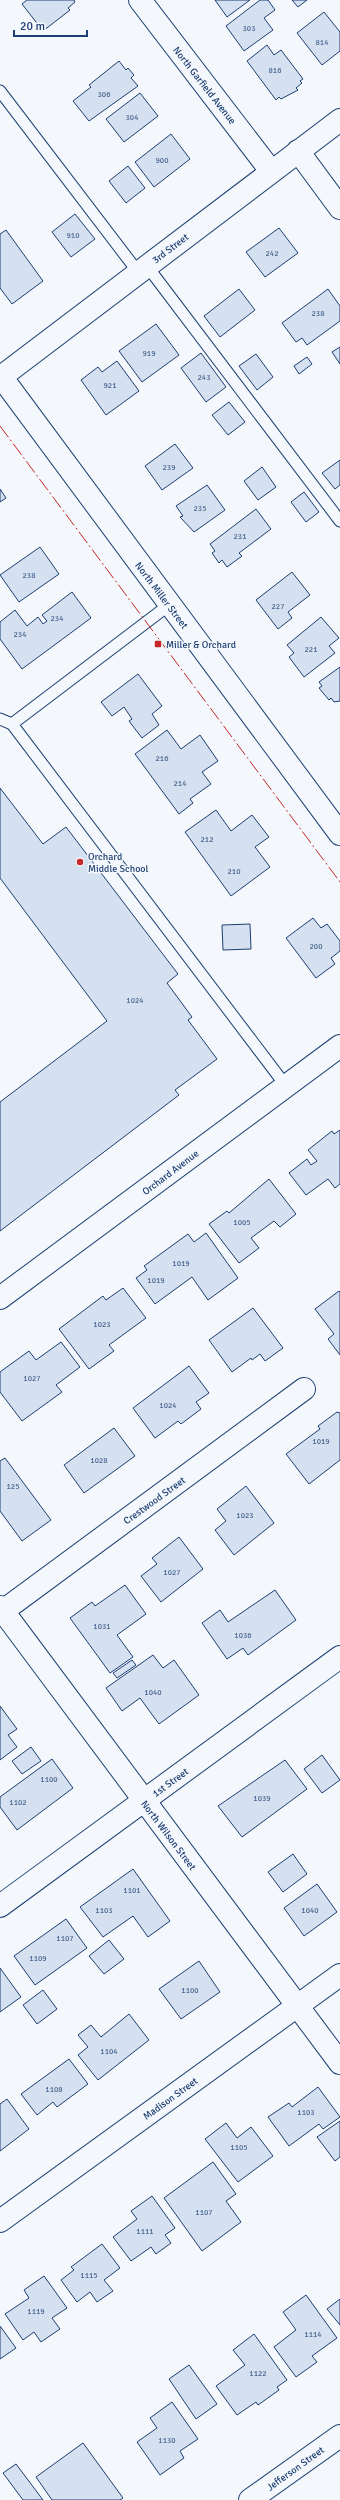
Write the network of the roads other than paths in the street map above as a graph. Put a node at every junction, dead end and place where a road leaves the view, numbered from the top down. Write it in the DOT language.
graph roads {
  1 [pos="140,0"];
  2 [pos="0,91"];
  3 [pos="340,120"];
  4 [pos="298,152"];
  5 [pos="271,171"];
  6 [pos="340,208"];
  7 [pos="142,269"];
  8 [pos="1,376"];
  9 [pos="340,521"];
  10 [pos="170,605"];
  11 [pos="0,719"];
  12 [pos="12,724"];
  13 [pos="340,834"];
  14 [pos="340,1046"];
  15 [pos="286,1086"];
  16 [pos="0,1298"];
  17 [pos="304,1389"];
  18 [pos="1,1609"];
  19 [pos="340,1657"];
  20 [pos="144,1802"];
  21 [pos="0,1906"];
  22 [pos="340,1974"];
  23 [pos="297,2006"];
  24 [pos="340,2063"];
  25 [pos="0,2221"];
  26 [pos="340,2436"];
  27 [pos="250,2500"];
  1 -- 5 [label="street, North Garfield Avenue"];
  2 -- 7 [label="lane"];
  3 -- 4 [label="street, 3rd Street"];
  4 -- 5 [label="street, 3rd Street"];
  4 -- 6 [label="street"];
  5 -- 7 [label="street, 3rd Street"];
  7 -- 8 [label="street, 3rd Street"];
  7 -- 9 [label="lane"];
  8 -- 10 [label="street, North Miller Street"];
  10 -- 12 [label="lane"];
  10 -- 13 [label="street, North Miller Street"];
  11 -- 12 [label="lane"];
  12 -- 15 [label="lane"];
  14 -- 15 [label="street, Orchard Avenue"];
  15 -- 16 [label="street, Orchard Avenue"];
  17 -- 18 [label="street, Crestwood Street"];
  18 -- 20 [label="street, North Wilson Street"];
  19 -- 20 [label="street, 1st Street"];
  20 -- 21 [label="street, 1st Street"];
  20 -- 23 [label="street, North Wilson Street"];
  22 -- 23 [label="street, Madison Street"];
  23 -- 24 [label="street, North Wilson Street"];
  23 -- 25 [label="street, Madison Street"];
  26 -- 27 [label="street, Jefferson Street"];
}
